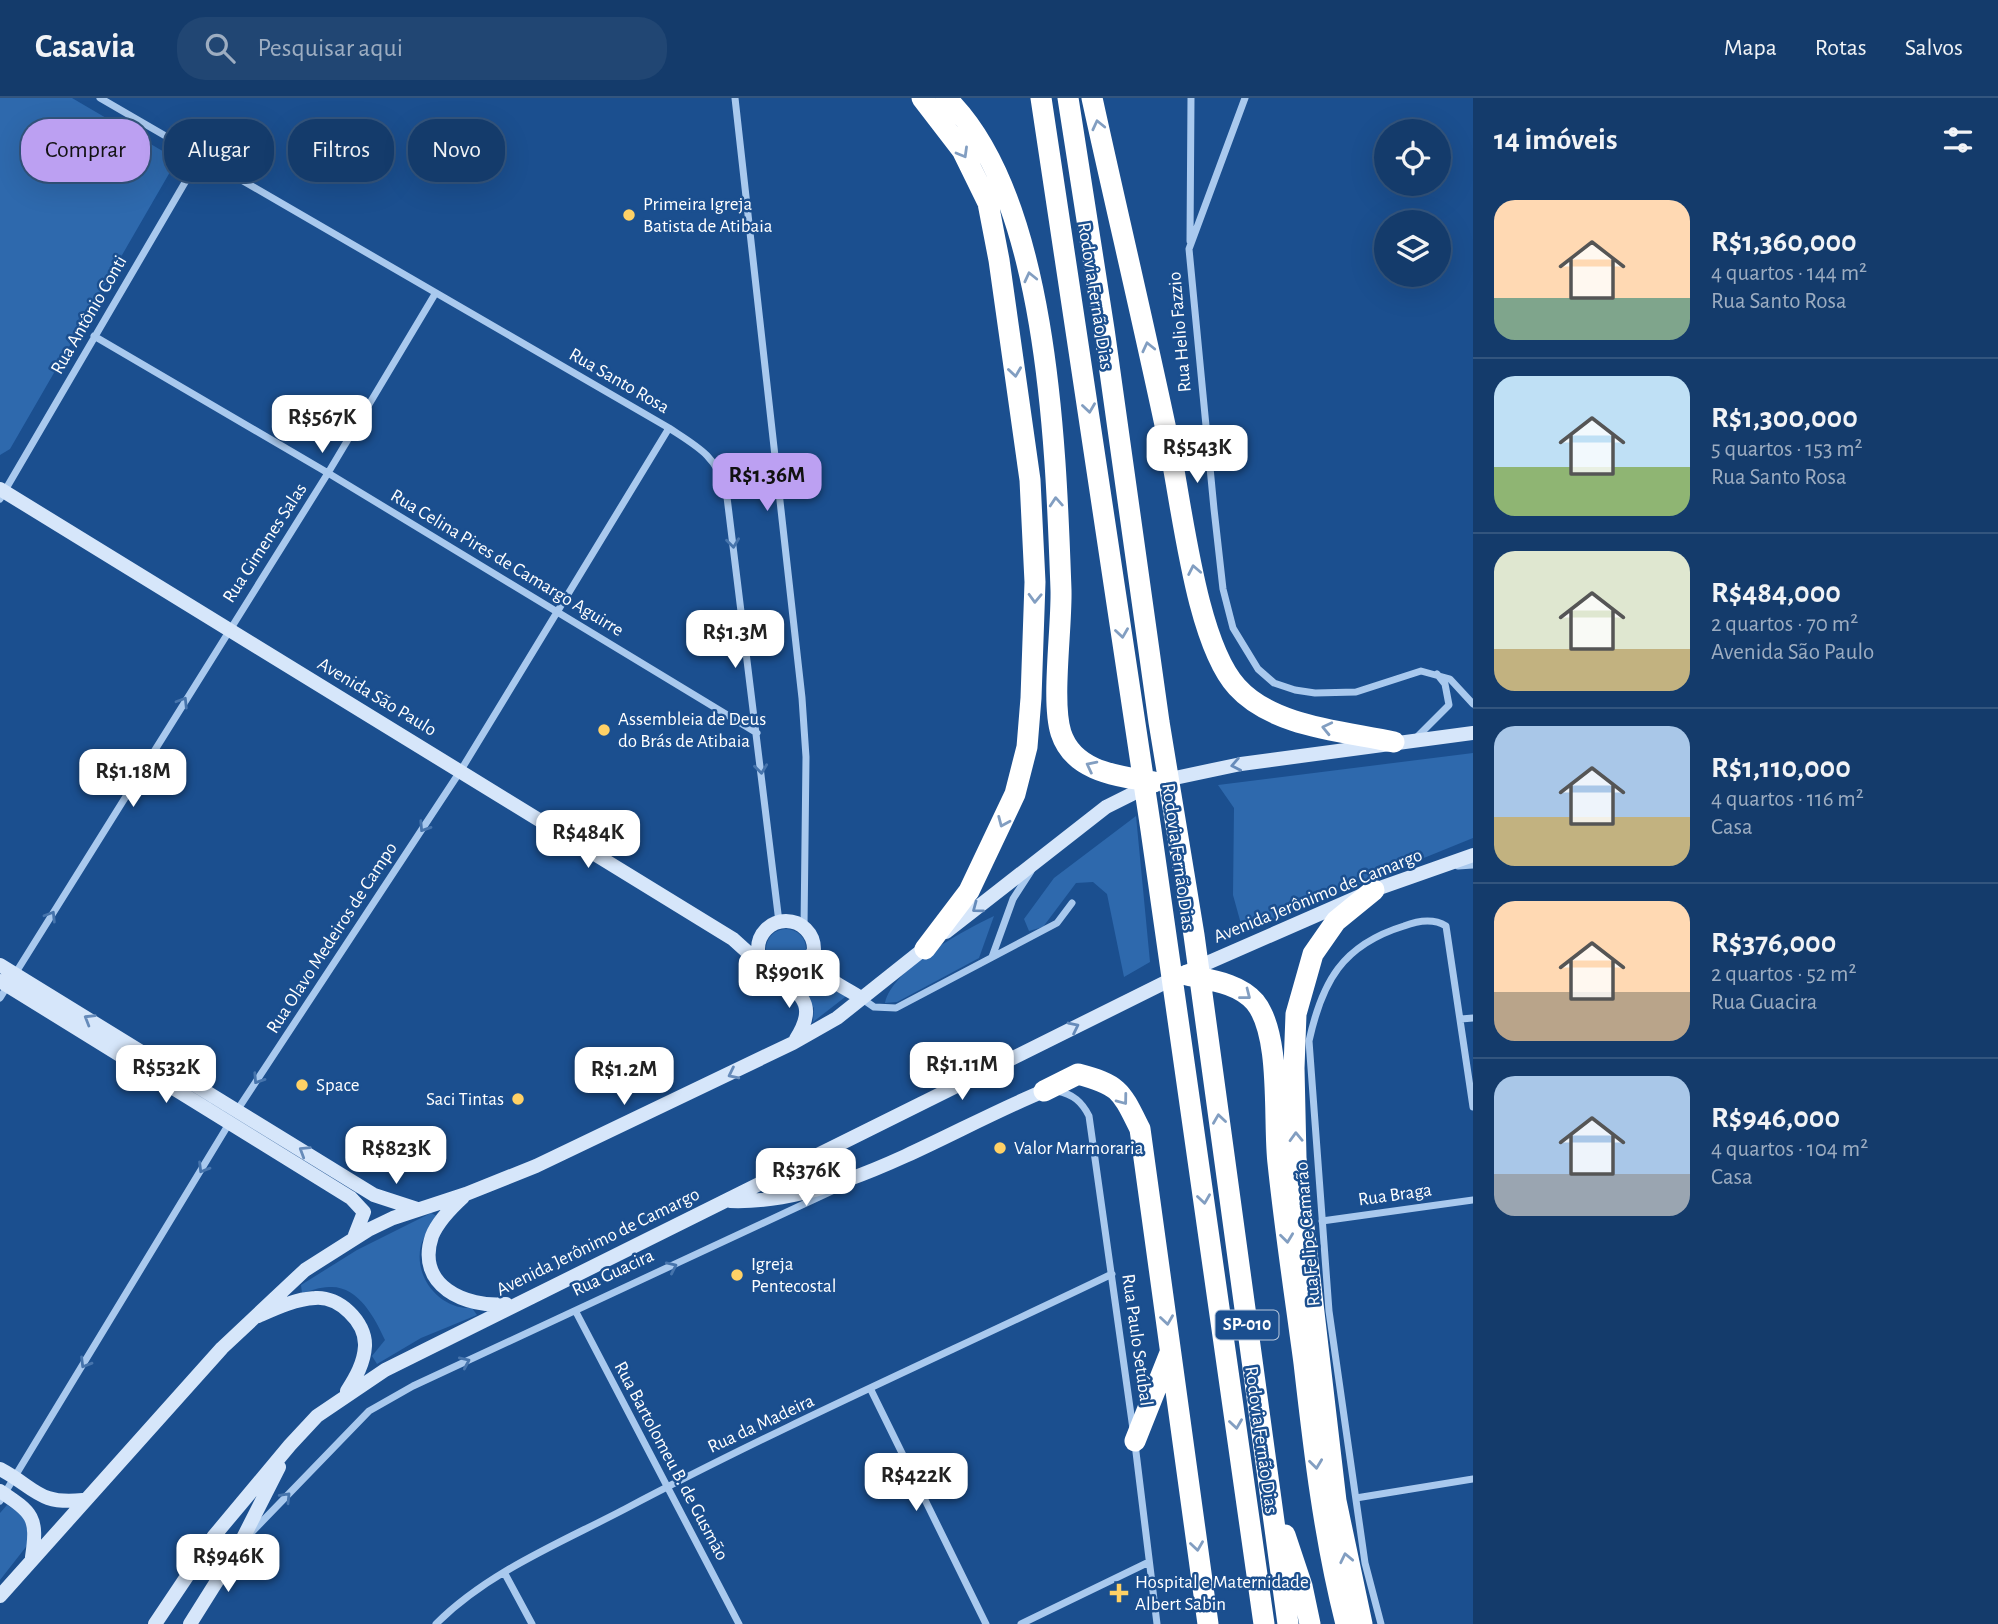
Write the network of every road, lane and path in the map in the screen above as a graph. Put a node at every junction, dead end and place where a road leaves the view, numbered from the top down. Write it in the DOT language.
graph roads {
  1 [pos="100,98"];
  2 [pos="735,98"];
  3 [pos="922,98"];
  4 [pos="946,98"];
  5 [pos="1028,98"];
  6 [pos="1041,98"];
  7 [pos="1068,98"];
  8 [pos="1092,98"];
  9 [pos="1191,98"];
  10 [pos="1245,98"];
  11 [pos="164,134"];
  12 [pos="185,182"];
  13 [pos="247,182"];
  14 [pos="1189,249"];
  15 [pos="435,293"];
  16 [pos="94,336"];
  17 [pos="1081,351"];
  18 [pos="669,428"];
  19 [pos="328,473"];
  20 [pos="2,493"];
  21 [pos="559,613"];
  22 [pos="228,629"];
  23 [pos="1437,673"];
  24 [pos="1473,704"];
  25 [pos="757,733"];
  26 [pos="1473,733"];
  27 [pos="1405,740"];
  28 [pos="461,770"];
  29 [pos="1156,782"];
  30 [pos="1473,855"];
  31 [pos="1035,864"];
  32 [pos="1473,864"];
  33 [pos="1437,867"];
  34 [pos="1374,891"];
  35 [pos="1073,903"];
  36 [pos="779,922"];
  37 [pos="804,928"];
  38 [pos="764,932"];
  39 [pos="733,939"];
  40 [pos="925,948"];
  41 [pos="813,952"];
  42 [pos="992,957"];
  43 [pos="0,965"];
  44 [pos="764,967"];
  45 [pos="1182,974"];
  46 [pos="781,977"];
  47 [pos="6,985"];
  48 [pos="862,998"];
  49 [pos="1473,1018"];
  50 [pos="1461,1019"];
  51 [pos="793,1044"];
  52 [pos="1044,1091"];
  53 [pos="1473,1107"];
  54 [pos="238,1110"];
  55 [pos="230,1124"];
  56 [pos="878,1169"];
  57 [pos="466,1194"];
  58 [pos="1473,1200"];
  59 [pos="728,1201"];
  60 [pos="418,1209"];
  61 [pos="1322,1221"];
  62 [pos="349,1241"];
  63 [pos="1112,1274"];
  64 [pos="516,1303"];
  65 [pos="576,1312"];
  66 [pos="247,1321"];
  67 [pos="1171,1351"];
  68 [pos="871,1390"];
  69 [pos="345,1395"];
  70 [pos="1135,1441"];
  71 [pos="290,1445"];
  72 [pos="0,1469"];
  73 [pos="15,1477"];
  74 [pos="1473,1479"];
  75 [pos="1269,1486"];
  76 [pos="666,1487"];
  77 [pos="2,1496"];
  78 [pos="1356,1498"];
  79 [pos="83,1500"];
  80 [pos="239,1546"];
  81 [pos="32,1559"];
  82 [pos="1149,1562"];
  83 [pos="504,1572"];
  84 [pos="0,1596"];
  85 [pos="155,1624"];
  86 [pos="190,1624"];
  87 [pos="436,1624"];
  88 [pos="532,1624"];
  89 [pos="739,1624"];
  90 [pos="986,1624"];
  91 [pos="1021,1624"];
  92 [pos="1157,1624"];
  93 [pos="1208,1624"];
  94 [pos="1264,1624"];
  95 [pos="1288,1624"];
  96 [pos="1310,1624"];
  97 [pos="1346,1624"];
  98 [pos="1362,1624"];
  99 [pos="1381,1624"];
  1 -- 11 [label="street, Rua Santo Rosa"];
  2 -- 37 [label="street"];
  3 -- 40 [label="highway, one-way"];
  29 -- 4 [label="highway, one-way"];
  5 -- 17 [label="highway"];
  6 -- 17 [label="highway, Rodovia Fernão Dias / SP-010"];
  75 -- 7 [label="highway, Rodovia Fernão Dias / SP-010, one-way"];
  27 -- 8 [label="highway, one-way"];
  9 -- 14 [label="street"];
  10 -- 14 [label="street, Rua Helio Fazzio"];
  12 -- 16 [label="street, Rua Antônio Conti"];
  13 -- 15 [label="street, Rua Santo Rosa"];
  14 -- 23 [label="street, Rua Helio Fazzio"];
  15 -- 18 [label="street, Rua Santo Rosa"];
  15 -- 19 [label="street, Rua Gimenes Salas"];
  16 -- 19 [label="street, Rua Celina Pires de Camargo Aguirre"];
  16 -- 20 [label="street, Rua Antônio Conti"];
  17 -- 94 [label="highway, Rodovia Fernão Dias / SP-010, one-way"];
  18 -- 21 [label="street, Rua Olavo Medeiros de Campo"];
  18 -- 25 [label="street, Rua Santo Rosa, one-way"];
  19 -- 21 [label="street, Rua Celina Pires de Camargo Aguirre"];
  19 -- 22 [label="street, Rua Gimenes Salas"];
  20 -- 22 [label="main road, Avenida São Paulo"];
  21 -- 25 [label="street, Rua Celina Pires de Camargo Aguirre"];
  21 -- 28 [label="street, Rua Olavo Medeiros de Campo"];
  22 -- 28 [label="main road, Avenida São Paulo"];
  47 -- 22 [label="street, Rua Gimenes Salas, one-way"];
  23 -- 24 [label="street"];
  23 -- 27 [label="street"];
  25 -- 36 [label="street, Rua Santo Rosa, one-way"];
  26 -- 27 [label="main road"];
  27 -- 29 [label="main road, one-way"];
  28 -- 39 [label="main road, Avenida São Paulo"];
  28 -- 54 [label="street, Rua Olavo Medeiros de Campo, one-way"];
  29 -- 31 [label="main road"];
  30 -- 33 [label="main road, Avenida Jerônimo de Camargo"];
  31 -- 40 [label="main road, one-way"];
  31 -- 42 [label="street"];
  32 -- 33 [label="street"];
  33 -- 34 [label="main road, Avenida Jerônimo de Camargo"];
  34 -- 45 [label="main road, Avenida Jerônimo de Camargo"];
  98 -- 34 [label="highway, one-way"];
  35 -- 42 [label="street"];
  36 -- 37 [label="main road"];
  36 -- 38 [label="main road"];
  37 -- 41 [label="main road"];
  38 -- 39 [label="main road"];
  38 -- 44 [label="main road"];
  39 -- 44 [label="main road, Avenida São Paulo"];
  40 -- 48 [label="main road"];
  41 -- 46 [label="main road"];
  41 -- 48 [label="main road"];
  42 -- 48 [label="street"];
  43 -- 47 [label="main road"];
  44 -- 46 [label="main road"];
  59 -- 45 [label="main road, Avenida Jerônimo de Camargo, one-way"];
  45 -- 97 [label="highway, one-way"];
  46 -- 51 [label="main road"];
  54 -- 47 [label="main road, one-way"];
  47 -- 55 [label="main road"];
  48 -- 51 [label="main road"];
  49 -- 50 [label="street"];
  50 -- 53 [label="street"];
  50 -- 61 [label="street, Rua Felipe Camarão"];
  51 -- 57 [label="main road, one-way"];
  52 -- 56 [label="main road, Rua Guacira"];
  52 -- 63 [label="street, Rua Paulo Setúbal"];
  52 -- 67 [label="highway, one-way"];
  54 -- 55 [label="street, Rua Olavo Medeiros de Campo"];
  60 -- 54 [label="main road, one-way"];
  55 -- 62 [label="main road"];
  55 -- 73 [label="street, Rua Olavo Medeiros de Campo, one-way"];
  56 -- 59 [label="main road"];
  65 -- 56 [label="street, Rua Guacira, one-way"];
  57 -- 60 [label="main road"];
  57 -- 64 [label="main road"];
  58 -- 61 [label="street, Rua Braga"];
  59 -- 64 [label="main road, Avenida Jerônimo de Camargo"];
  60 -- 62 [label="main road"];
  61 -- 78 [label="street, Rua Felipe Camarão"];
  62 -- 66 [label="main road"];
  63 -- 68 [label="street, Rua da Madeira"];
  63 -- 70 [label="street, Rua Paulo Setúbal"];
  64 -- 69 [label="main road, Avenida Jerônimo de Camargo"];
  65 -- 76 [label="street, Rua Bartolomeu B. de Gusmão"];
  80 -- 65 [label="street, Rua Guacira, one-way"];
  66 -- 69 [label="main road"];
  66 -- 79 [label="main road"];
  67 -- 70 [label="highway"];
  67 -- 93 [label="highway, one-way"];
  68 -- 76 [label="street, Rua da Madeira"];
  68 -- 90 [label="street"];
  69 -- 71 [label="main road, Avenida Jerônimo de Camargo"];
  70 -- 82 [label="street, Rua Paulo Setúbal"];
  71 -- 80 [label="main road, Avenida Jerônimo de Camargo"];
  71 -- 85 [label="main road, Avenida Jerônimo de Camargo"];
  72 -- 73 [label="main road"];
  73 -- 77 [label="street, Rua Olavo Medeiros de Campo"];
  73 -- 79 [label="main road"];
  74 -- 78 [label="street"];
  75 -- 95 [label="highway, Rodovia Fernão Dias / SP-010"];
  75 -- 96 [label="highway"];
  76 -- 83 [label="street, Rua da Madeira"];
  76 -- 89 [label="street, Rua Bartolomeu B. de Gusmão"];
  77 -- 81 [label="main road"];
  78 -- 99 [label="street, Rua Felipe Camarão"];
  79 -- 81 [label="main road"];
  80 -- 86 [label="main road, Avenida Jerônimo de Camargo"];
  81 -- 84 [label="main road"];
  82 -- 91 [label="street"];
  82 -- 92 [label="street, Rua Paulo Setúbal"];
  83 -- 87 [label="street, Rua da Madeira"];
  83 -- 88 [label="street"];
}
